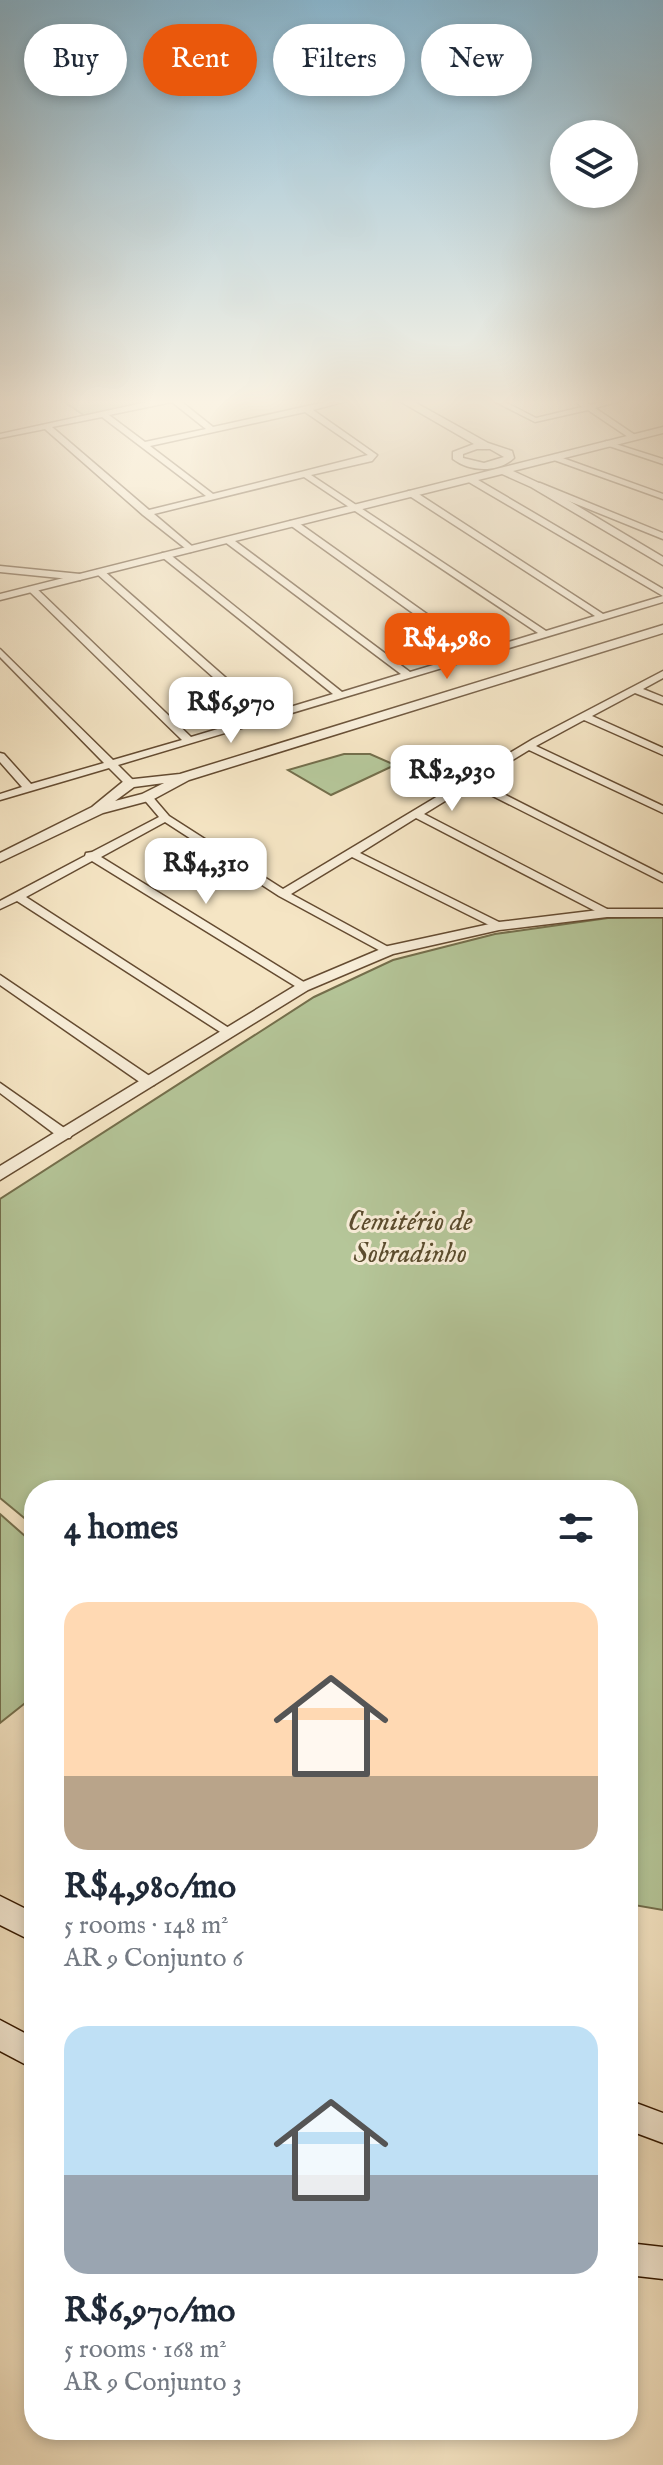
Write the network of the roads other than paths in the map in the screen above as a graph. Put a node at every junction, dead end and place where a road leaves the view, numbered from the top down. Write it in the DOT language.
graph roads {
  1 [pos="147,514"];
  2 [pos="328,514"];
  3 [pos="366,514"];
  4 [pos="443,514"];
  5 [pos="529,514"];
  6 [pos="583,514"];
  7 [pos="608,514"];
  8 [pos="293,523"];
  9 [pos="663,536"];
  10 [pos="228,540"];
  11 [pos="190,549"];
  12 [pos="165,555"];
  13 [pos="663,562"];
  14 [pos="0,569"];
  15 [pos="100,572"];
  16 [pos="80,577"];
  17 [pos="32,589"];
  18 [pos="663,593"];
  19 [pos="0,597"];
  20 [pos="663,599"];
  21 [pos="602,617"];
  22 [pos="663,629"];
  23 [pos="545,634"];
  24 [pos="0,652"];
  25 [pos="477,654"];
  26 [pos="663,674"];
  27 [pos="408,675"];
  28 [pos="635,689"];
  29 [pos="340,695"];
  30 [pos="663,701"];
  31 [pos="584,716"];
  32 [pos="264,717"];
  33 [pos="188,740"];
  34 [pos="529,746"];
  35 [pos="663,752"];
  36 [pos="0,756"];
  37 [pos="110,763"];
  38 [pos="184,777"];
  39 [pos="472,782"];
  40 [pos="131,784"];
  41 [pos="29,788"];
  42 [pos="147,796"];
  43 [pos="0,797"];
  44 [pos="98,810"];
  45 [pos="663,810"];
  46 [pos="416,814"];
  47 [pos="165,818"];
  48 [pos="352,853"];
  49 [pos="90,855"];
  50 [pos="0,858"];
  51 [pos="663,879"];
  52 [pos="283,894"];
  53 [pos="18,897"];
  54 [pos="0,906"];
  55 [pos="607,913"];
  56 [pos="663,913"];
  57 [pos="499,926"];
  58 [pos="388,951"];
  59 [pos="0,979"];
  60 [pos="303,987"];
  61 [pos="228,1033"];
  62 [pos="149,1082"];
  63 [pos="0,1087"];
  64 [pos="65,1135"];
  65 [pos="0,1174"];
  66 [pos="0,1910"];
  67 [pos="24,1923"];
  68 [pos="0,2035"];
  69 [pos="24,2048"];
  70 [pos="638,2113"];
  71 [pos="663,2114"];
  72 [pos="638,2117"];
  73 [pos="663,2128"];
  1 -- 11 [label="street"];
  2 -- 8 [label="street"];
  3 -- 23 [label="street"];
  4 -- 21 [label="street"];
  5 -- 18 [label="street"];
  6 -- 13 [label="street"];
  7 -- 9 [label="street"];
  8 -- 10 [label="street"];
  8 -- 25 [label="street"];
  10 -- 11 [label="street"];
  10 -- 27 [label="street"];
  11 -- 12 [label="street"];
  12 -- 15 [label="street"];
  12 -- 29 [label="street"];
  14 -- 16 [label="street"];
  15 -- 16 [label="street"];
  15 -- 32 [label="street"];
  16 -- 17 [label="street"];
  17 -- 19 [label="street"];
  17 -- 33 [label="street"];
  20 -- 21 [label="street"];
  21 -- 23 [label="street"];
  22 -- 38 [label="street"];
  23 -- 25 [label="street"];
  24 -- 37 [label="street"];
  25 -- 27 [label="street"];
  26 -- 28 [label="street"];
  27 -- 29 [label="street"];
  28 -- 30 [label="street"];
  28 -- 31 [label="street"];
  29 -- 32 [label="street"];
  31 -- 34 [label="street"];
  31 -- 35 [label="street"];
  32 -- 33 [label="street"];
  33 -- 37 [label="street"];
  34 -- 39 [label="street"];
  34 -- 45 [label="street"];
  36 -- 41 [label="street"];
  37 -- 40 [label="street"];
  37 -- 41 [label="street"];
  38 -- 40 [label="street"];
  38 -- 42 [label="street"];
  39 -- 46 [label="street"];
  39 -- 51 [label="street"];
  40 -- 42 [label="street"];
  40 -- 42 [label="street"];
  40 -- 44 [label="street"];
  41 -- 43 [label="street"];
  42 -- 44 [label="street"];
  42 -- 47 [label="street"];
  44 -- 50 [label="street"];
  46 -- 48 [label="street"];
  46 -- 55 [label="street"];
  47 -- 49 [label="street"];
  47 -- 52 [label="street"];
  48 -- 52 [label="street"];
  48 -- 57 [label="street"];
  49 -- 53 [label="street"];
  49 -- 60 [label="street"];
  52 -- 58 [label="street"];
  53 -- 54 [label="street"];
  53 -- 61 [label="street"];
  55 -- 56 [label="street"];
  55 -- 57 [label="street"];
  57 -- 58 [label="street"];
  58 -- 60 [label="street"];
  59 -- 62 [label="street"];
  60 -- 61 [label="street"];
  61 -- 62 [label="street"];
  62 -- 64 [label="street"];
  63 -- 64 [label="street"];
  64 -- 65 [label="street"];
  66 -- 67 [label="main road"];
  68 -- 69 [label="main road"];
  70 -- 71 [label="main road"];
  72 -- 73 [label="main road"];
}
